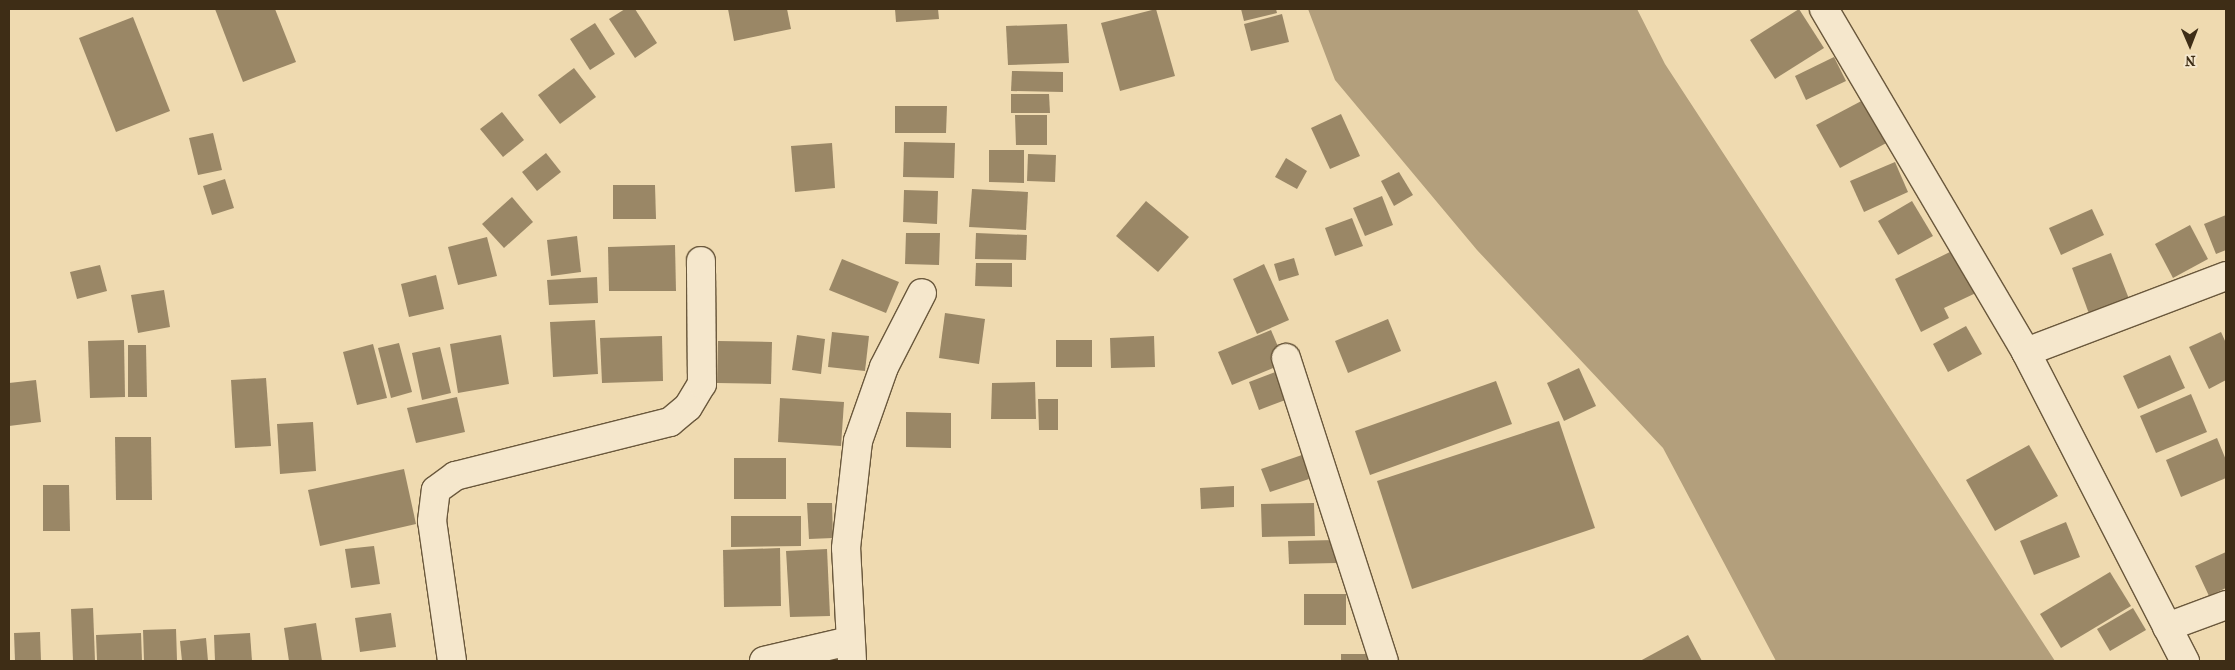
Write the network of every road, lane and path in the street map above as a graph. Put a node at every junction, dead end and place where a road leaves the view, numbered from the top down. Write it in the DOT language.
graph roads {
  1 [pos="1824,9"];
  2 [pos="701,261"];
  3 [pos="2226,276"];
  4 [pos="922,294"];
  5 [pos="2026,352"];
  6 [pos="1286,358"];
  7 [pos="2226,605"];
  8 [pos="2167,627"];
  9 [pos="850,651"];
  10 [pos="452,661"];
  11 [pos="764,661"];
  12 [pos="1384,661"];
  13 [pos="2185,661"];
  1 -- 5 [label="street"];
  2 -- 10 [label="street"];
  3 -- 5 [label="street"];
  4 -- 9 [label="street"];
  5 -- 8 [label="street"];
  6 -- 12 [label="street"];
  7 -- 8 [label="street"];
  8 -- 13 [label="street"];
  9 -- 11 [label="street"];
}
